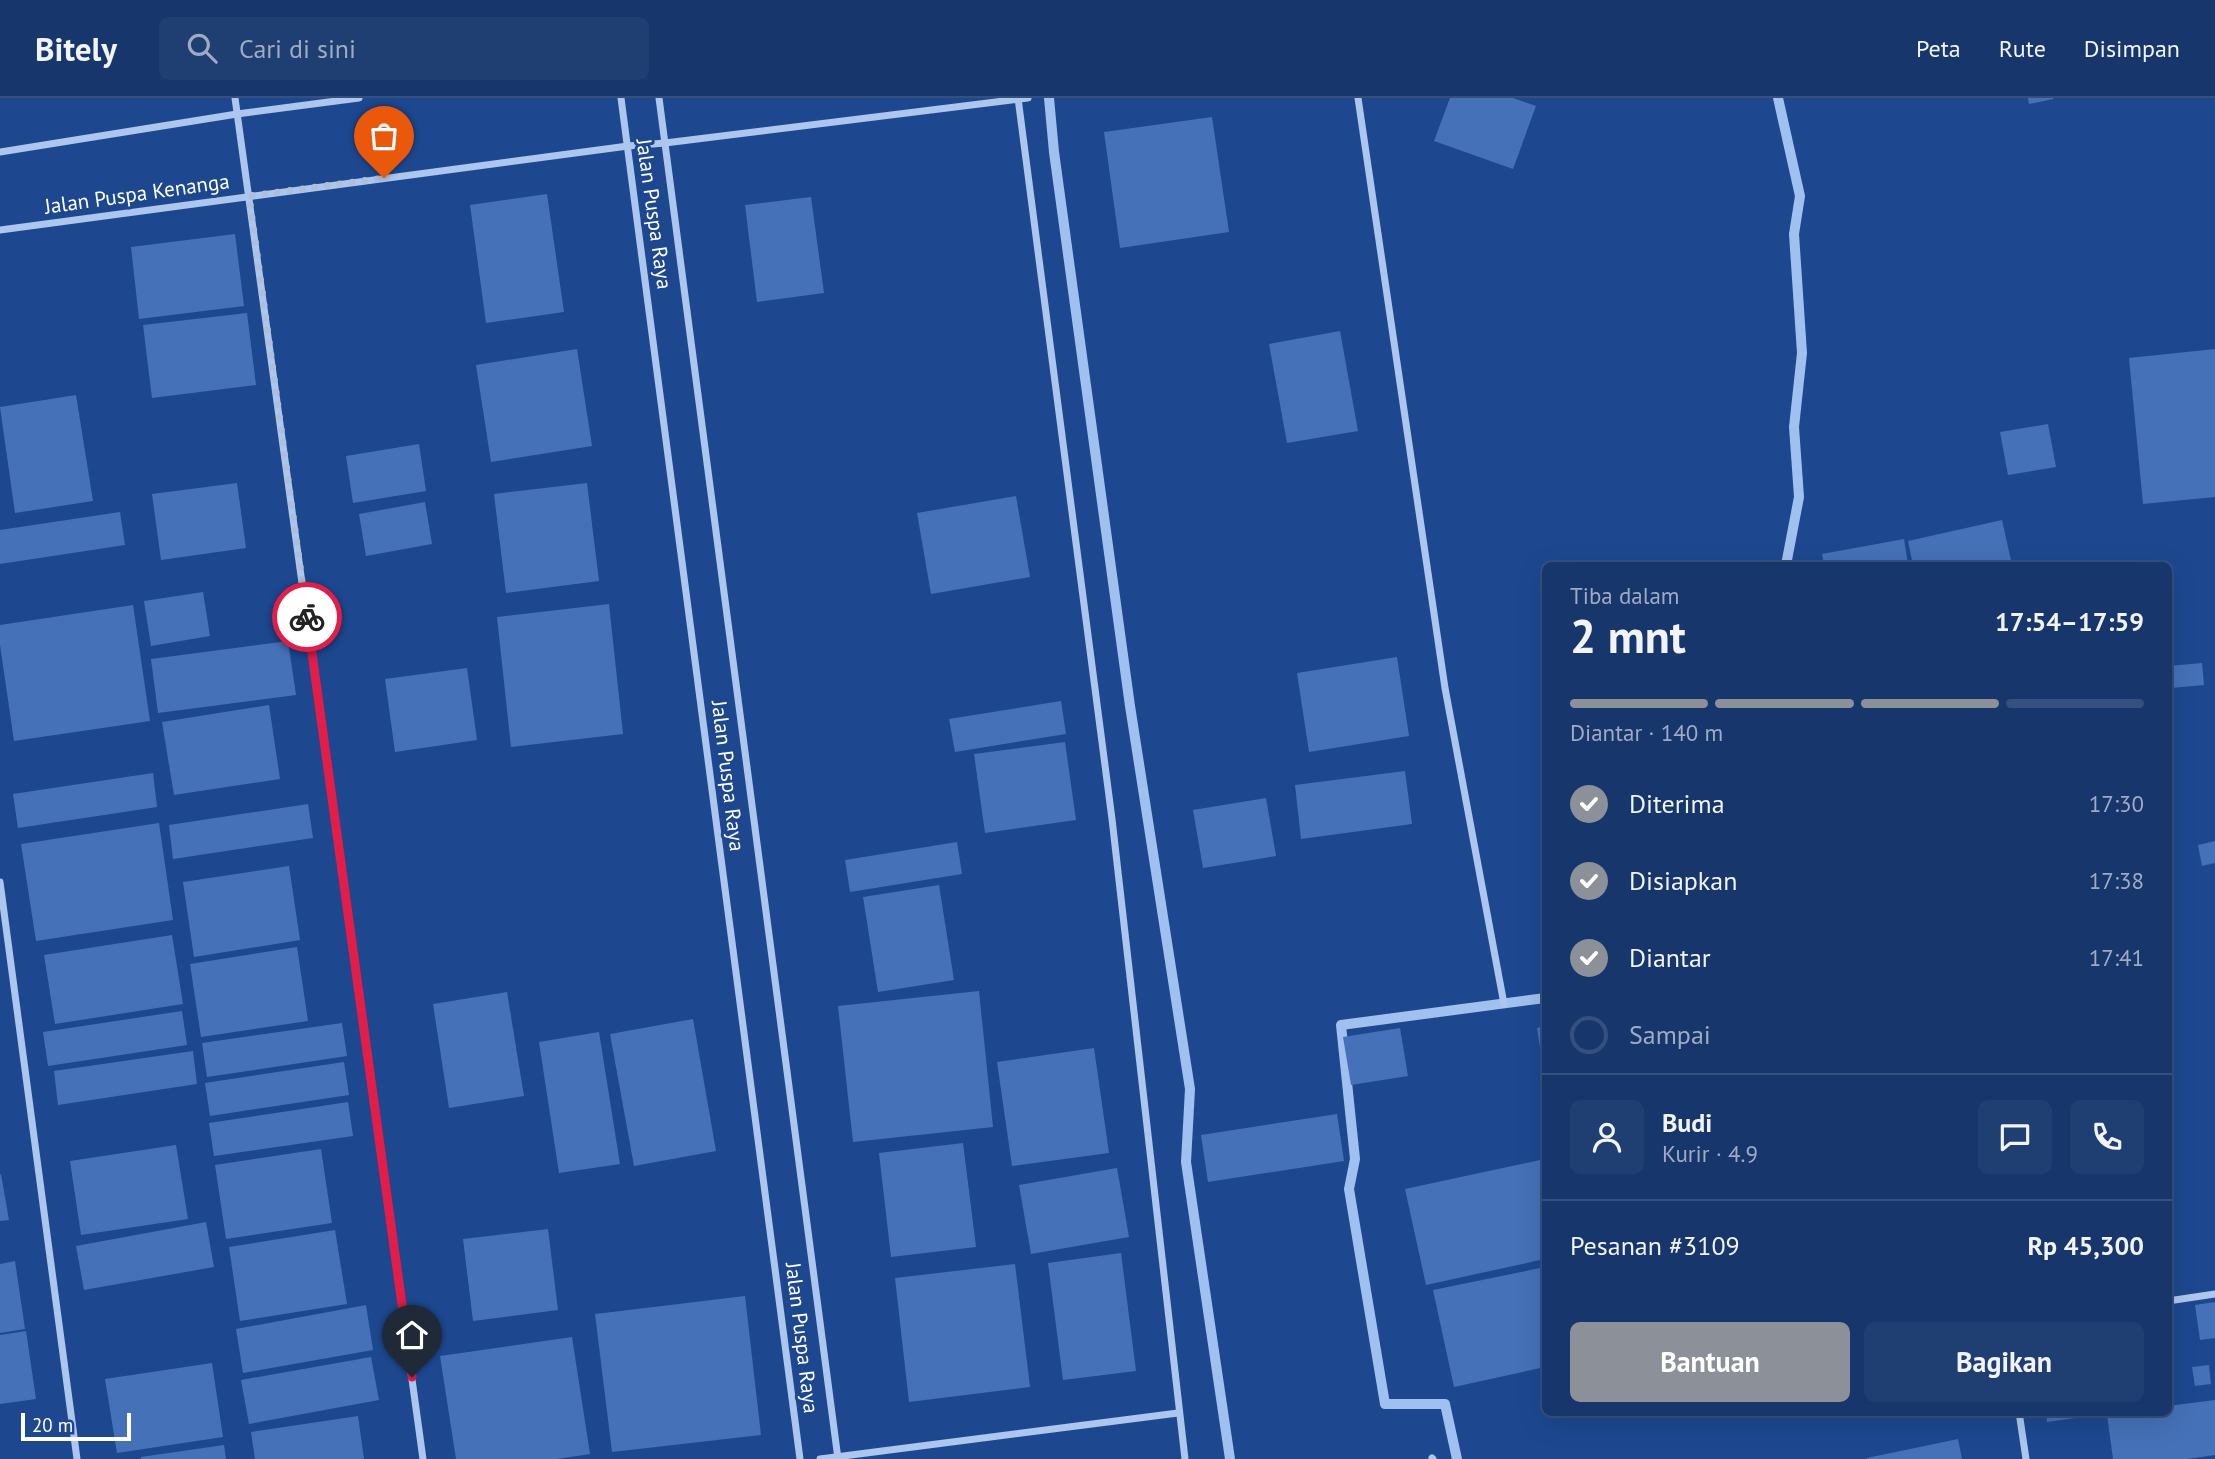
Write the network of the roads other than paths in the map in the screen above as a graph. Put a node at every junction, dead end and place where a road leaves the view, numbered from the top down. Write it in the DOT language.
graph roads {
  1 [pos="234,98"];
  2 [pos="359,98"];
  3 [pos="621,98"];
  4 [pos="659,98"];
  5 [pos="1028,98"];
  6 [pos="1357,98"];
  7 [pos="1018,99"];
  8 [pos="237,114"];
  9 [pos="665,143"];
  10 [pos="628,146"];
  11 [pos="0,152"];
  12 [pos="249,196"];
  13 [pos="0,230"];
  14 [pos="0,882"];
  15 [pos="1504,1004"];
  16 [pos="2215,1294"];
  17 [pos="2172,1300"];
  18 [pos="1178,1413"];
  19 [pos="2020,1416"];
  20 [pos="838,1458"];
  21 [pos="77,1459"];
  22 [pos="423,1459"];
  23 [pos="800,1459"];
  24 [pos="820,1459"];
  25 [pos="1185,1459"];
  26 [pos="2026,1459"];
  1 -- 8 [label="street"];
  2 -- 8 [label="street"];
  3 -- 10 [label="street, Jalan Puspa Raya"];
  4 -- 9 [label="street, Jalan Puspa Raya"];
  5 -- 7 [label="street, Jalan Puspa Kenanga"];
  6 -- 15 [label="street"];
  7 -- 9 [label="street, Jalan Puspa Kenanga"];
  7 -- 18 [label="street"];
  8 -- 11 [label="street"];
  8 -- 12 [label="street"];
  9 -- 10 [label="street, Jalan Puspa Kenanga"];
  9 -- 20 [label="street, Jalan Puspa Raya"];
  10 -- 12 [label="street, Jalan Puspa Kenanga"];
  10 -- 23 [label="street, Jalan Puspa Raya"];
  12 -- 13 [label="street, Jalan Puspa Kenanga"];
  12 -- 22 [label="street"];
  14 -- 21 [label="street"];
  16 -- 17 [label="street"];
  18 -- 20 [label="street"];
  18 -- 25 [label="street"];
  19 -- 26 [label="street"];
  20 -- 24 [label="street"];
}
